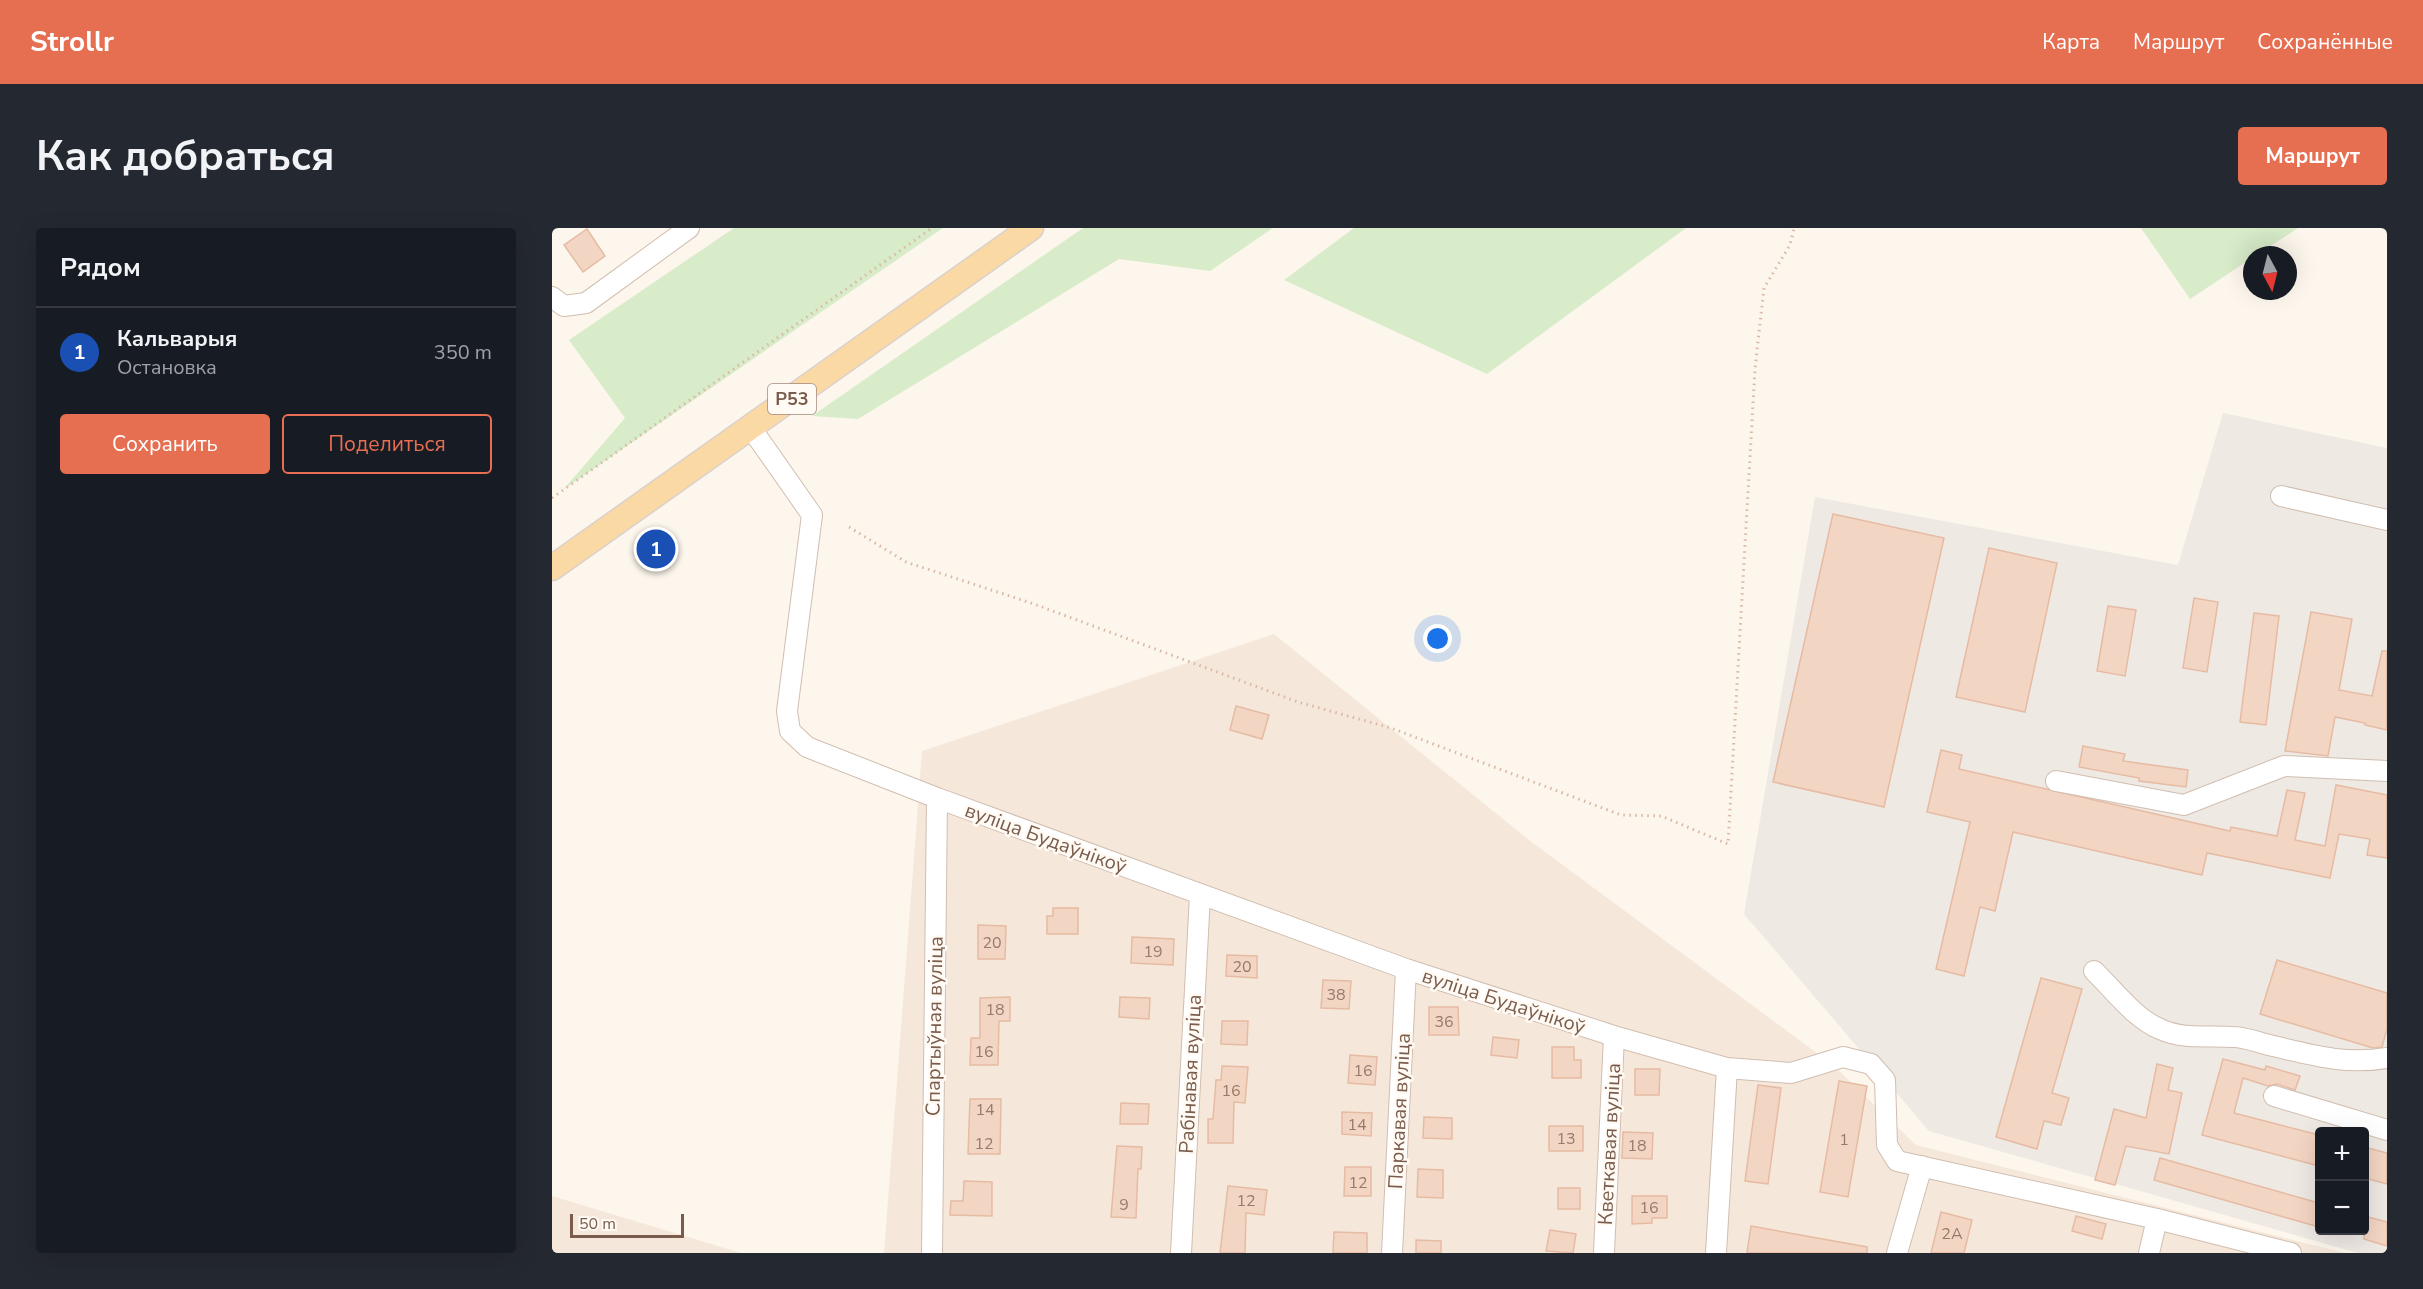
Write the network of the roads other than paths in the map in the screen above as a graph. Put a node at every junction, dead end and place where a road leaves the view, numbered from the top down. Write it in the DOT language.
graph roads {
  1 [pos="689,228"];
  2 [pos="1031,228"];
  3 [pos="552,297"];
  4 [pos="751,428"];
  5 [pos="2281,496"];
  6 [pos="2387,520"];
  7 [pos="552,568"];
  8 [pos="2387,771"];
  9 [pos="2056,781"];
  10 [pos="937,798"];
  11 [pos="1200,895"];
  12 [pos="1406,969"];
  13 [pos="2094,971"];
  14 [pos="1614,1036"];
  15 [pos="2387,1058"];
  16 [pos="1727,1068"];
  17 [pos="2274,1096"];
  18 [pos="2387,1130"];
  19 [pos="1922,1166"];
  20 [pos="2157,1219"];
  21 [pos="932,1253"];
  22 [pos="1181,1253"];
  23 [pos="1392,1253"];
  24 [pos="1604,1253"];
  25 [pos="1716,1253"];
  26 [pos="1897,1253"];
  27 [pos="2148,1253"];
  28 [pos="2291,1253"];
  1 -- 3 [label="street"];
  2 -- 4 [label="main road, Р53"];
  4 -- 7 [label="main road, Р53"];
  4 -- 10 [label="street, вуліца Будаўнікоў"];
  5 -- 6 [label="street"];
  8 -- 9 [label="street"];
  10 -- 11 [label="street, вуліца Будаўнікоў"];
  10 -- 21 [label="street, Спартыўная вуліца"];
  11 -- 12 [label="street, вуліца Будаўнікоў"];
  11 -- 22 [label="street, Рабінавая вуліца"];
  12 -- 14 [label="street, вуліца Будаўнікоў"];
  12 -- 23 [label="street, Паркавая вуліца"];
  13 -- 15 [label="street"];
  14 -- 16 [label="street, вуліца Будаўнікоў"];
  14 -- 24 [label="street, Кветкавая вуліца"];
  16 -- 19 [label="street, вуліца Будаўнікоў"];
  16 -- 25 [label="street"];
  17 -- 18 [label="street"];
  19 -- 20 [label="street, вуліца Будаўнікоў"];
  19 -- 26 [label="street"];
  20 -- 27 [label="street"];
  20 -- 28 [label="street, вуліца Будаўнікоў"];
}
